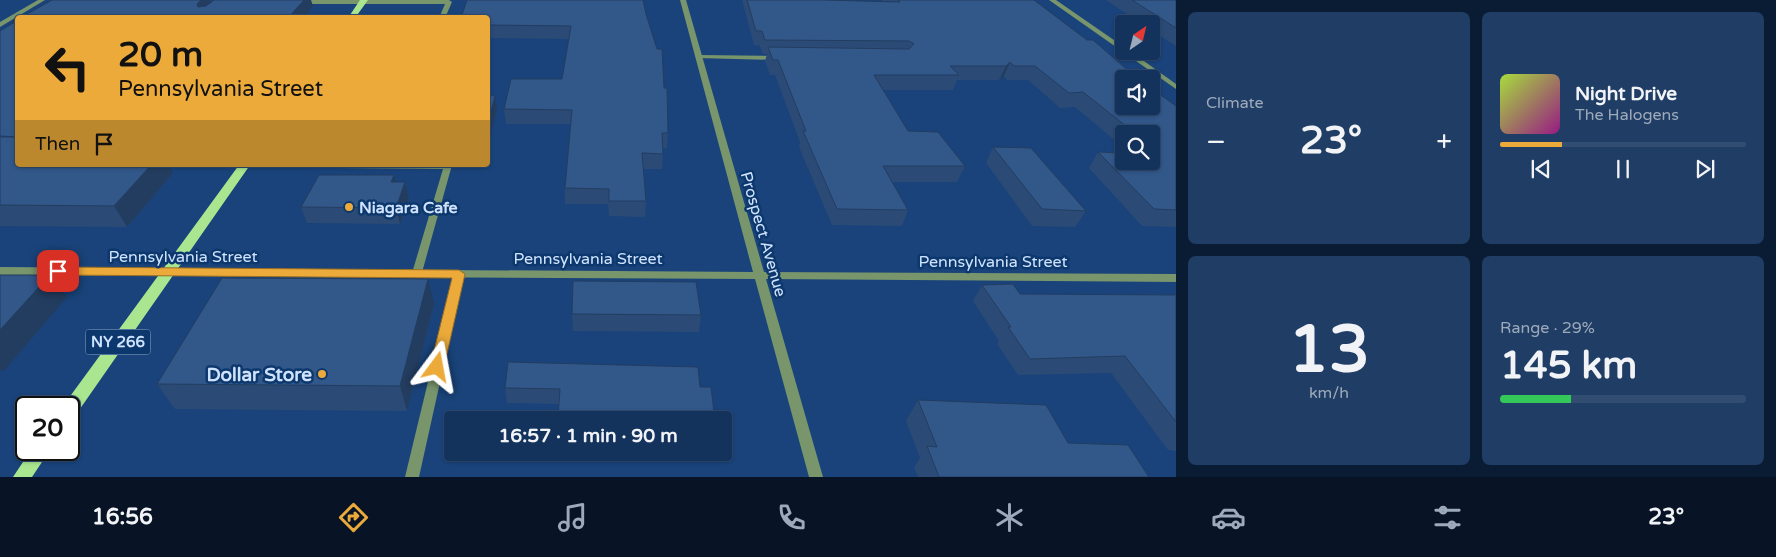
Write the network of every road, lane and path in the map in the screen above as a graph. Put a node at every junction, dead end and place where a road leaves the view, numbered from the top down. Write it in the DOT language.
graph roads {
  1 [pos="42,0"];
  2 [pos="683,0"];
  3 [pos="1052,0"];
  4 [pos="363,1"];
  5 [pos="289,2"];
  6 [pos="17,15"];
  7 [pos="353,15"];
  8 [pos="443,15"];
  9 [pos="15,16"];
  10 [pos="0,25"];
  11 [pos="1115,45"];
  12 [pos="699,57"];
  13 [pos="789,58"];
  14 [pos="1137,60"];
  15 [pos="1176,87"];
  16 [pos="244,167"];
  17 [pos="448,167"];
  18 [pos="0,271"];
  19 [pos="168,272"];
  20 [pos="417,273"];
  21 [pos="459,274"];
  22 [pos="760,276"];
  23 [pos="1176,278"];
  24 [pos="80,396"];
  25 [pos="33,461"];
  26 [pos="22,477"];
  27 [pos="412,477"];
  28 [pos="816,477"];
  1 -- 6 [label="street"];
  2 -- 12 [label="street, Prospect Avenue"];
  3 -- 11 [label="street"];
  4 -- 5 [label="street"];
  4 -- 7 [label="main road"];
  4 -- 8 [label="street"];
  9 -- 10 [label="street"];
  12 -- 13 [label="street"];
  12 -- 22 [label="street, Prospect Avenue"];
  14 -- 15 [label="street"];
  16 -- 19 [label="main road, NY 266"];
  17 -- 20 [label="street"];
  18 -- 19 [label="street, Pennsylvania Street"];
  19 -- 20 [label="street, Pennsylvania Street"];
  19 -- 24 [label="main road, NY 266"];
  20 -- 21 [label="street, Pennsylvania Street"];
  21 -- 22 [label="street, Pennsylvania Street"];
  21 -- 27 [label="street"];
  22 -- 23 [label="street, Pennsylvania Street"];
  22 -- 28 [label="street, Prospect Avenue"];
  25 -- 26 [label="main road"];
}
